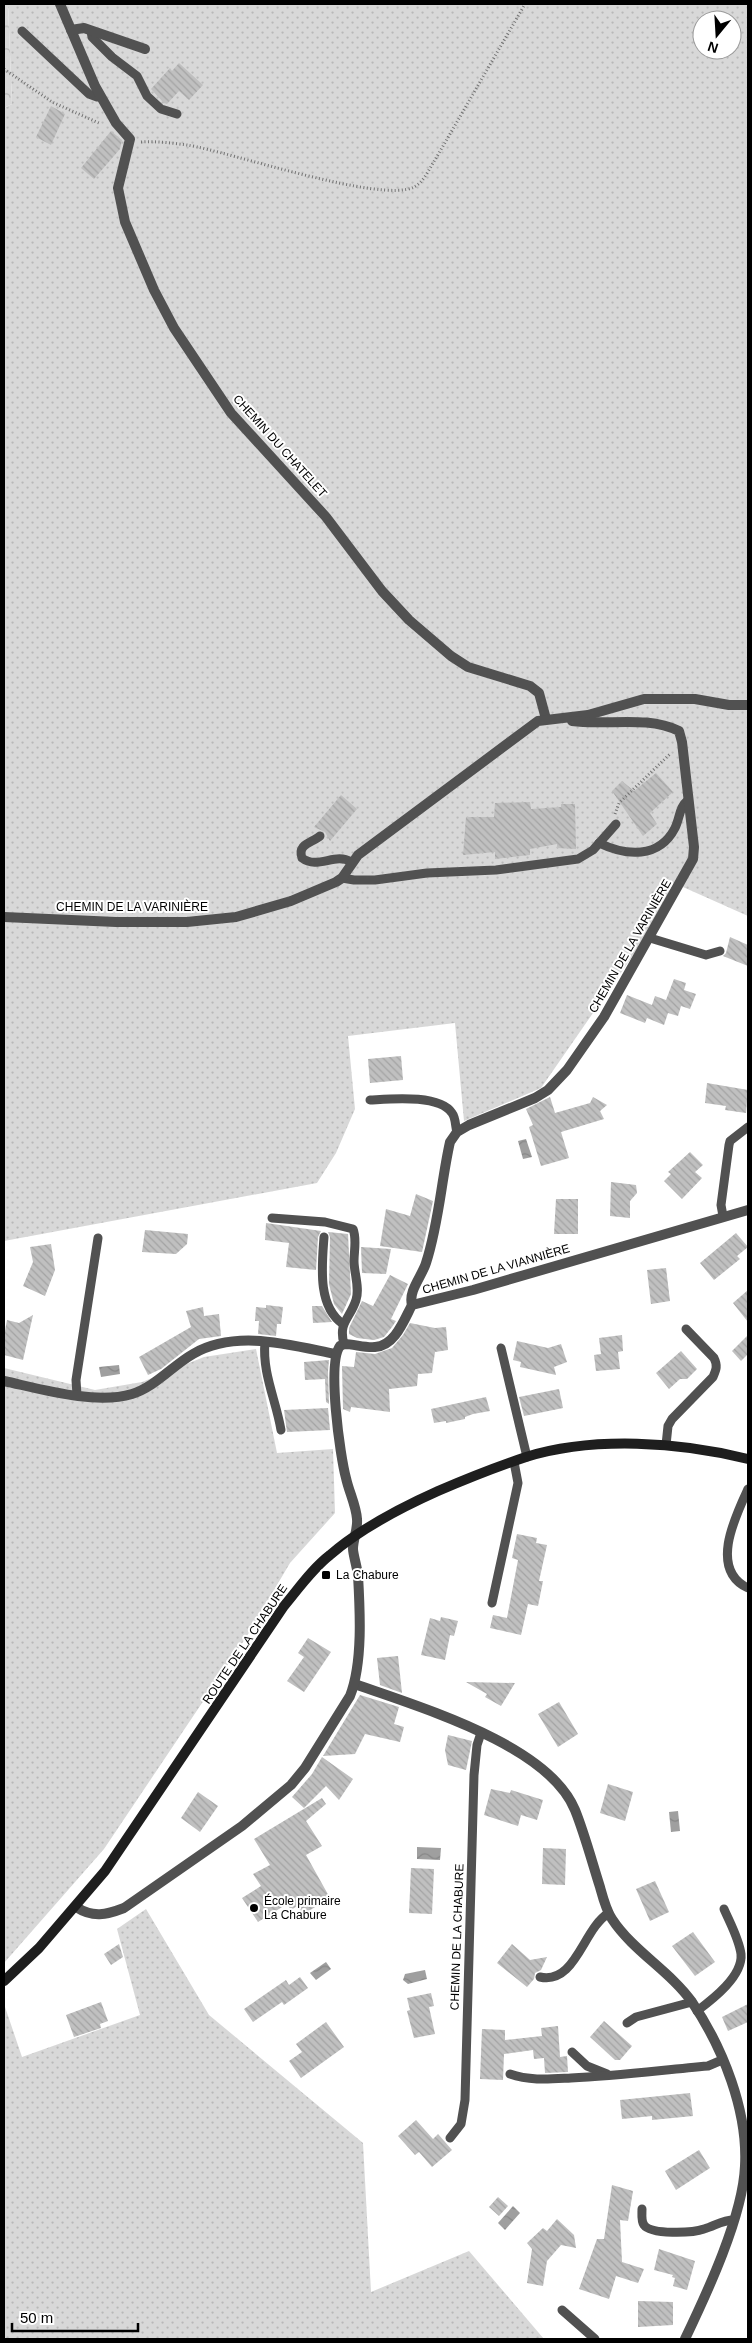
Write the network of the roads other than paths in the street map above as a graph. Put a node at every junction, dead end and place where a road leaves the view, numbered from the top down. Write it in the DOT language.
graph roads {
  1 [pos="60,4"];
  2 [pos="71,30"];
  3 [pos="90,30"];
  4 [pos="22,31"];
  5 [pos="146,49"];
  6 [pos="100,96"];
  7 [pos="177,114"];
  8 [pos="748,704"];
  9 [pos="560,718"];
  10 [pos="546,719"];
  11 [pos="688,800"];
  12 [pos="616,824"];
  13 [pos="320,836"];
  14 [pos="599,843"];
  15 [pos="351,862"];
  16 [pos="342,878"];
  17 [pos="4,917"];
  18 [pos="650,938"];
  19 [pos="720,951"];
  20 [pos="370,1100"];
  21 [pos="748,1127"];
  22 [pos="457,1132"];
  23 [pos="748,1210"];
  24 [pos="723,1216"];
  25 [pos="272,1218"];
  26 [pos="324,1237"];
  27 [pos="98,1238"];
  28 [pos="412,1305"];
  29 [pos="343,1324"];
  30 [pos="686,1329"];
  31 [pos="265,1342"];
  32 [pos="344,1344"];
  33 [pos="501,1348"];
  34 [pos="335,1354"];
  35 [pos="4,1380"];
  36 [pos="77,1395"];
  37 [pos="281,1430"];
  38 [pos="666,1445"];
  39 [pos="527,1457"];
  40 [pos="748,1459"];
  41 [pos="514,1462"];
  42 [pos="748,1489"];
  43 [pos="355,1536"];
  44 [pos="748,1588"];
  45 [pos="492,1603"];
  46 [pos="355,1684"];
  47 [pos="481,1733"];
  48 [pos="76,1907"];
  49 [pos="724,1909"];
  50 [pos="609,1913"];
  51 [pos="540,1977"];
  52 [pos="4,1981"];
  53 [pos="694,2007"];
  54 [pos="627,2024"];
  55 [pos="572,2052"];
  56 [pos="722,2060"];
  57 [pos="510,2074"];
  58 [pos="609,2075"];
  59 [pos="450,2138"];
  60 [pos="642,2209"];
  61 [pos="734,2220"];
  62 [pos="562,2310"];
  63 [pos="594,2339"];
  64 [pos="685,2339"];
  1 -- 2 [label="street"];
  2 -- 3 [label="street"];
  2 -- 6 [label="street"];
  3 -- 5 [label="street"];
  3 -- 7 [label="lane"];
  4 -- 6 [label="lane"];
  6 -- 10 [label="street, CHEMIN DU CHATELET"];
  8 -- 9 [label="street"];
  9 -- 10 [label="street"];
  9 -- 11 [label="street, CHEMIN DE LA VARINIÈRE"];
  10 -- 15 [label="street"];
  11 -- 14 [label="lane"];
  11 -- 18 [label="street, CHEMIN DE LA VARINIÈRE"];
  12 -- 14 [label="lane, CHEMIN DE LA VARINIÈRE"];
  13 -- 15 [label="lane"];
  14 -- 16 [label="lane, CHEMIN DE LA VARINIÈRE"];
  15 -- 16 [label="street"];
  16 -- 17 [label="street, CHEMIN DE LA VARINIÈRE"];
  18 -- 19 [label="lane"];
  18 -- 22 [label="street, CHEMIN DE LA VARINIÈRE"];
  20 -- 22 [label="lane"];
  21 -- 24 [label="lane"];
  22 -- 28 [label="street"];
  23 -- 24 [label="street, CHEMIN DE LA VIANNIÈRE"];
  24 -- 28 [label="street, CHEMIN DE LA VIANNIÈRE"];
  25 -- 29 [label="lane"];
  26 -- 29 [label="lane"];
  27 -- 36 [label="lane"];
  28 -- 32 [label="street, CHEMIN DE LA VIANNIÈRE"];
  29 -- 32 [label="lane"];
  30 -- 38 [label="lane"];
  31 -- 34 [label="street"];
  31 -- 36 [label="street"];
  31 -- 37 [label="lane"];
  32 -- 34 [label="street"];
  33 -- 39 [label="lane"];
  34 -- 43 [label="street"];
  35 -- 36 [label="street"];
  38 -- 39 [label="main road, ROUTE DE LA CHABURE"];
  38 -- 40 [label="main road, ROUTE DE LA CHABURE"];
  39 -- 41 [label="main road, ROUTE DE LA CHABURE"];
  41 -- 43 [label="main road, ROUTE DE LA CHABURE"];
  41 -- 45 [label="lane"];
  42 -- 44 [label="lane"];
  43 -- 46 [label="street"];
  43 -- 48 [label="main road, ROUTE DE LA CHABURE"];
  46 -- 47 [label="street"];
  46 -- 48 [label="street"];
  47 -- 50 [label="street"];
  47 -- 59 [label="lane, CHEMIN DE LA CHABURE"];
  48 -- 52 [label="main road, ROUTE DE LA CHABURE"];
  49 -- 53 [label="lane"];
  50 -- 51 [label="lane"];
  50 -- 53 [label="street"];
  53 -- 54 [label="lane"];
  53 -- 56 [label="street"];
  55 -- 58 [label="lane"];
  56 -- 58 [label="lane"];
  56 -- 61 [label="street"];
  57 -- 58 [label="lane"];
  60 -- 61 [label="lane"];
  61 -- 64 [label="street"];
  62 -- 63 [label="lane"];
}
